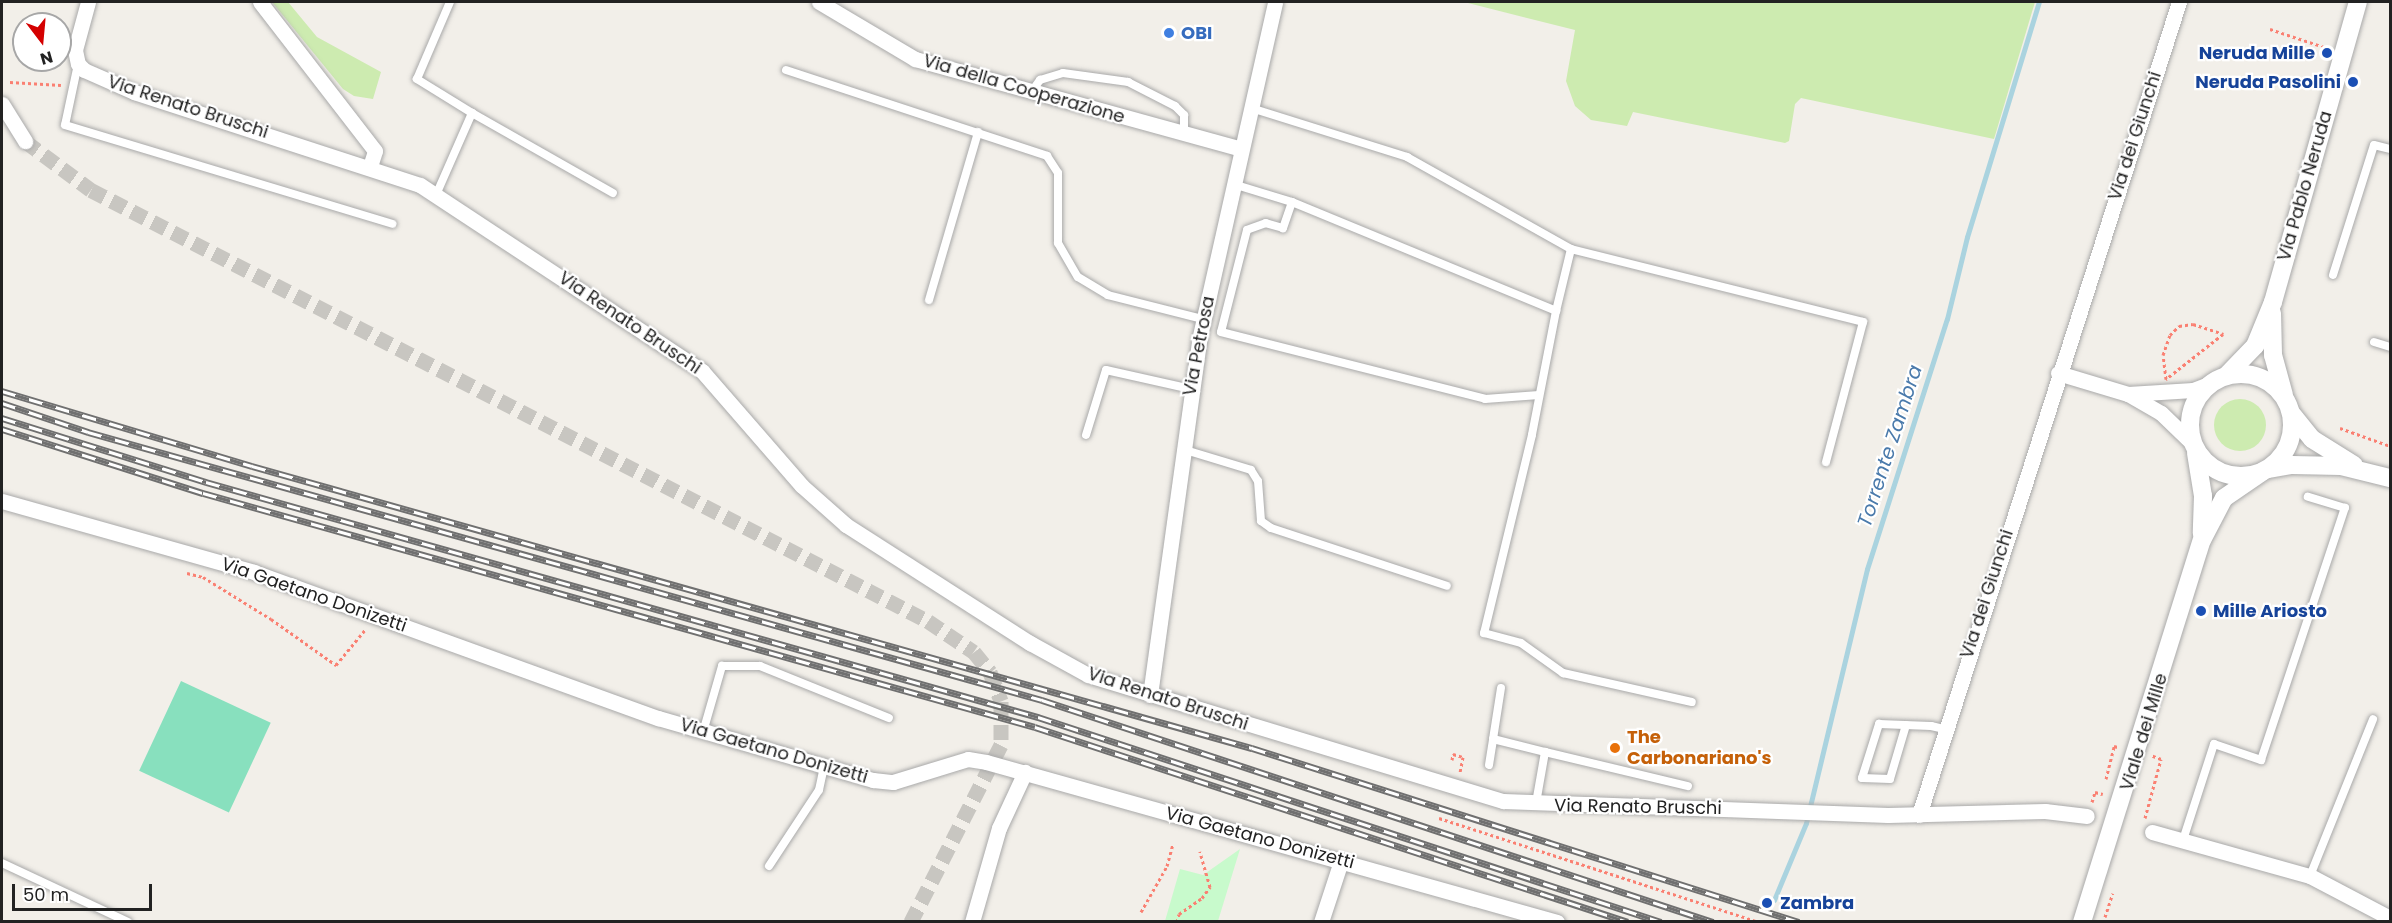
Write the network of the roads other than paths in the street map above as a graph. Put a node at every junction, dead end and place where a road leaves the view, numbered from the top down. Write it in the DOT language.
graph roads {
  1 [pos="88,2"];
  2 [pos="260,2"];
  3 [pos="450,2"];
  4 [pos="819,2"];
  5 [pos="1275,2"];
  6 [pos="2179,2"];
  7 [pos="2358,2"];
  8 [pos="78,64"];
  9 [pos="786,70"];
  10 [pos="1032,91"];
  11 [pos="2,105"];
  12 [pos="1251,108"];
  13 [pos="472,112"];
  14 [pos="978,132"];
  15 [pos="1184,134"];
  16 [pos="26,141"];
  17 [pos="1241,149"];
  18 [pos="2391,149"];
  19 [pos="370,166"];
  20 [pos="1233,184"];
  21 [pos="613,193"];
  22 [pos="436,195"];
  23 [pos="1292,202"];
  24 [pos="392,224"];
  25 [pos="1571,249"];
  26 [pos="2333,276"];
  27 [pos="929,300"];
  28 [pos="2273,302"];
  29 [pos="1556,311"];
  30 [pos="1203,319"];
  31 [pos="2374,342"];
  32 [pos="2391,347"];
  33 [pos="2058,373"];
  34 [pos="2219,379"];
  35 [pos="1191,389"];
  36 [pos="2128,394"];
  37 [pos="1539,395"];
  38 [pos="2289,408"];
  39 [pos="1086,435"];
  40 [pos="2193,446"];
  41 [pos="1181,449"];
  42 [pos="1826,462"];
  43 [pos="2361,469"];
  44 [pos="2263,472"];
  45 [pos="2391,478"];
  46 [pos="2308,497"];
  47 [pos="2,501"];
  48 [pos="2202,540"];
  49 [pos="1447,586"];
  50 [pos="1501,688"];
  51 [pos="1150,695"];
  52 [pos="1692,702"];
  53 [pos="889,718"];
  54 [pos="2373,719"];
  55 [pos="1906,725"];
  56 [pos="1944,729"];
  57 [pos="703,732"];
  58 [pos="1493,739"];
  59 [pos="1545,752"];
  60 [pos="1489,765"];
  61 [pos="824,766"];
  62 [pos="1025,772"];
  63 [pos="1688,786"];
  64 [pos="1536,804"];
  65 [pos="1919,815"];
  66 [pos="2087,816"];
  67 [pos="2152,832"];
  68 [pos="2183,840"];
  69 [pos="1341,861"];
  70 [pos="2,863"];
  71 [pos="769,866"];
  72 [pos="2310,876"];
  73 [pos="2391,918"];
  74 [pos="128,921"];
  75 [pos="972,921"];
  76 [pos="1321,921"];
  77 [pos="1557,921"];
  78 [pos="2082,921"];
  1 -- 8 [label="street"];
  2 -- 19 [label="street"];
  3 -- 13 [label="lane"];
  4 -- 10 [label="street, Via della Cooperazione"];
  5 -- 12 [label="street, Via Petrosa"];
  6 -- 33 [label="street, Via dei Giunchi"];
  7 -- 28 [label="street, Via Pablo Neruda"];
  8 -- 19 [label="street, Via Renato Bruschi"];
  8 -- 24 [label="lane"];
  9 -- 14 [label="lane"];
  10 -- 15 [label="street, Via della Cooperazione"];
  10 -- 15 [label="lane"];
  11 -- 16 [label="street"];
  12 -- 17 [label="street, Via Petrosa"];
  12 -- 25 [label="lane"];
  13 -- 21 [label="lane"];
  13 -- 22 [label="lane"];
  14 -- 27 [label="lane"];
  14 -- 30 [label="lane"];
  15 -- 17 [label="street, Via della Cooperazione"];
  17 -- 20 [label="street, Via Petrosa"];
  18 -- 26 [label="lane"];
  19 -- 22 [label="street, Via Renato Bruschi"];
  20 -- 23 [label="lane"];
  20 -- 30 [label="street, Via Petrosa"];
  22 -- 51 [label="street, Via Renato Bruschi"];
  23 -- 29 [label="lane"];
  23 -- 37 [label="lane"];
  25 -- 29 [label="lane"];
  25 -- 42 [label="lane"];
  28 -- 34 [label="street, Via Pablo Neruda"];
  28 -- 38 [label="street, Via Pablo Neruda"];
  29 -- 37 [label="lane"];
  30 -- 35 [label="street, Via Petrosa"];
  31 -- 32 [label="lane"];
  33 -- 36 [label="street"];
  33 -- 56 [label="street, Via dei Giunchi"];
  34 -- 36 [label="street"];
  34 -- 38 [label="street"];
  34 -- 40 [label="street"];
  35 -- 39 [label="lane"];
  35 -- 41 [label="street, Via Petrosa"];
  36 -- 40 [label="street"];
  37 -- 52 [label="lane"];
  38 -- 43 [label="street"];
  38 -- 44 [label="street"];
  40 -- 44 [label="street"];
  40 -- 48 [label="street, Viale dei Mille"];
  41 -- 49 [label="lane"];
  41 -- 51 [label="street, Via Petrosa"];
  43 -- 44 [label="street"];
  43 -- 45 [label="street"];
  44 -- 48 [label="street, Viale dei Mille"];
  46 -- 68 [label="lane"];
  47 -- 57 [label="street, Via Gaetano Donizetti"];
  48 -- 78 [label="street, Viale dei Mille"];
  50 -- 58 [label="lane"];
  51 -- 64 [label="street, Via Renato Bruschi"];
  53 -- 57 [label="lane"];
  54 -- 72 [label="lane"];
  55 -- 55 [label="lane"];
  55 -- 56 [label="lane"];
  56 -- 65 [label="street, Via dei Giunchi"];
  57 -- 61 [label="street, Via Gaetano Donizetti"];
  58 -- 59 [label="lane"];
  58 -- 60 [label="lane"];
  59 -- 63 [label="lane"];
  59 -- 64 [label="lane"];
  61 -- 62 [label="street, Via Gaetano Donizetti"];
  61 -- 71 [label="lane"];
  62 -- 69 [label="street, Via Gaetano Donizetti"];
  62 -- 75 [label="street"];
  64 -- 65 [label="street, Via Renato Bruschi"];
  65 -- 66 [label="street, Via Renato Bruschi"];
  67 -- 68 [label="street"];
  68 -- 72 [label="street"];
  69 -- 76 [label="street"];
  69 -- 77 [label="street, Via Gaetano Donizetti"];
  70 -- 74 [label="lane"];
  72 -- 73 [label="street"];
}
